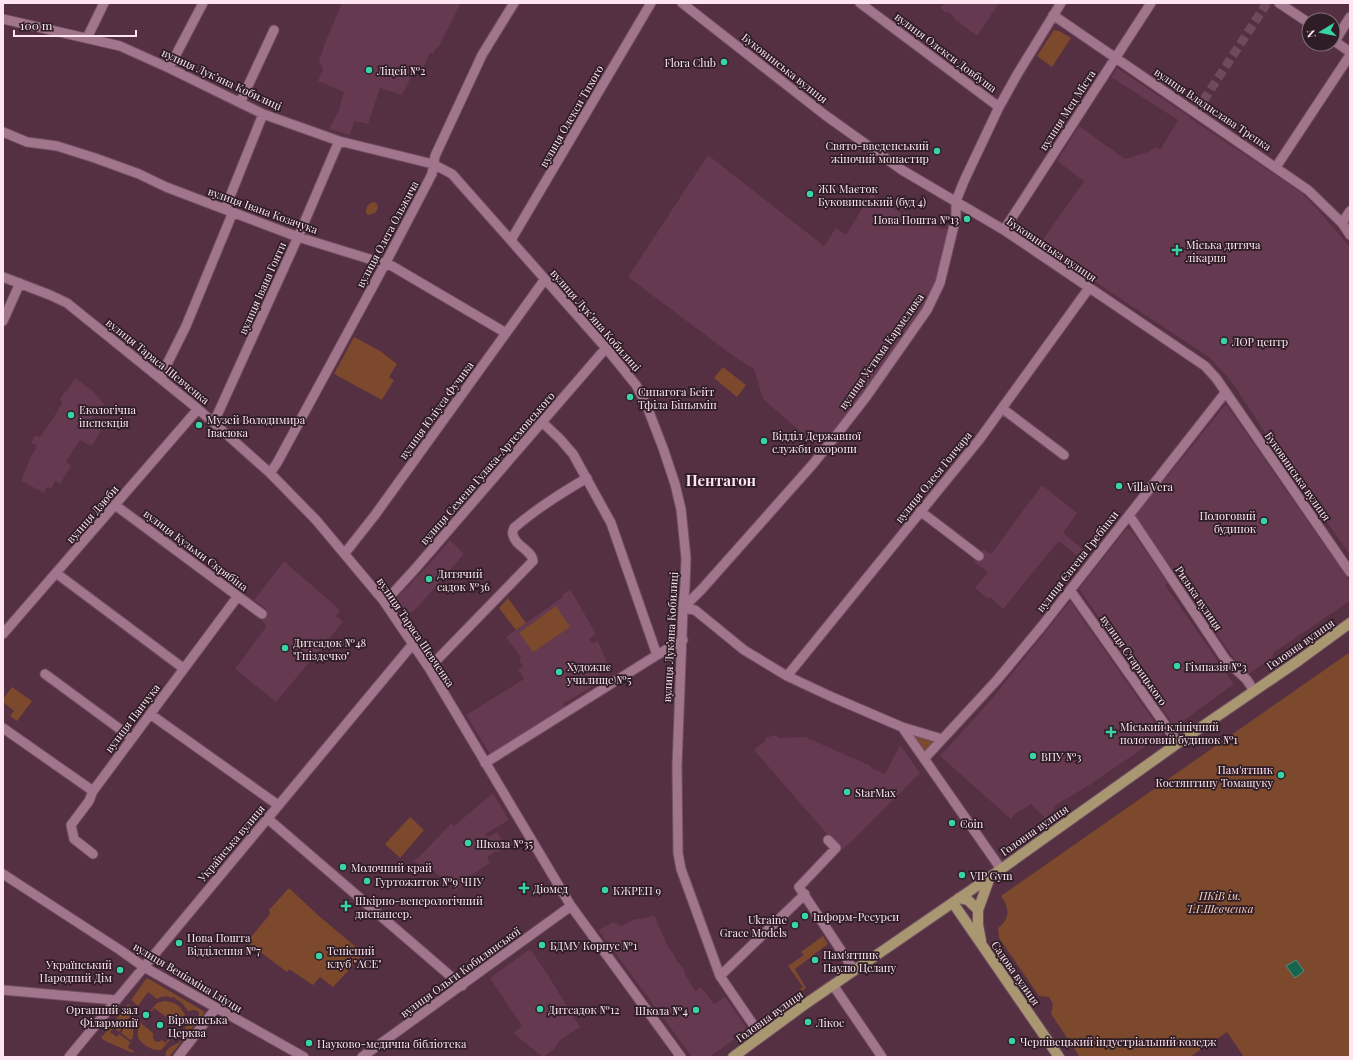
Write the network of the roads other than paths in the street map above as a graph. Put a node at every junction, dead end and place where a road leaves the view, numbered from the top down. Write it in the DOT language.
graph roads {
  1 [pos="104,3"];
  2 [pos="203,3"];
  3 [pos="514,3"];
  4 [pos="651,3"];
  5 [pos="682,3"];
  6 [pos="860,3"];
  7 [pos="1061,3"];
  8 [pos="1151,3"];
  9 [pos="1279,3"];
  10 [pos="1053,15"];
  11 [pos="1350,17"];
  12 [pos="1301,18"];
  13 [pos="3,19"];
  14 [pos="274,30"];
  15 [pos="1341,30"];
  16 [pos="87,38"];
  17 [pos="1341,46"];
  18 [pos="1350,53"];
  19 [pos="1116,57"];
  20 [pos="169,68"];
  21 [pos="240,103"];
  22 [pos="1000,107"];
  23 [pos="262,114"];
  24 [pos="3,132"];
  25 [pos="339,141"];
  26 [pos="433,164"];
  27 [pos="1276,167"];
  28 [pos="956,201"];
  29 [pos="229,211"];
  30 [pos="1350,211"];
  31 [pos="1342,223"];
  32 [pos="1004,230"];
  33 [pos="1350,234"];
  34 [pos="298,237"];
  35 [pos="511,240"];
  36 [pos="385,264"];
  37 [pos="3,277"];
  38 [pos="545,279"];
  39 [pos="20,283"];
  40 [pos="1089,288"];
  41 [pos="3,321"];
  42 [pos="506,333"];
  43 [pos="606,348"];
  44 [pos="160,378"];
  45 [pos="1226,393"];
  46 [pos="198,409"];
  47 [pos="1003,409"];
  48 [pos="214,422"];
  49 [pos="542,422"];
  50 [pos="1064,455"];
  51 [pos="270,473"];
  52 [pos="588,478"];
  53 [pos="115,505"];
  54 [pos="920,511"];
  55 [pos="1129,516"];
  56 [pos="345,553"];
  57 [pos="979,556"];
  58 [pos="1350,572"];
  59 [pos="56,573"];
  60 [pos="1070,590"];
  61 [pos="238,596"];
  62 [pos="383,600"];
  63 [pos="683,608"];
  64 [pos="262,614"];
  65 [pos="1350,623"];
  66 [pos="3,634"];
  67 [pos="683,640"];
  68 [pos="412,645"];
  69 [pos="657,655"];
  70 [pos="183,668"];
  71 [pos="428,668"];
  72 [pos="45,674"];
  73 [pos="787,676"];
  74 [pos="1254,691"];
  75 [pos="150,714"];
  76 [pos="902,727"];
  77 [pos="3,728"];
  78 [pos="132,738"];
  79 [pos="942,740"];
  80 [pos="1178,743"];
  81 [pos="924,759"];
  82 [pos="485,762"];
  83 [pos="93,791"];
  84 [pos="278,805"];
  85 [pos="267,818"];
  86 [pos="828,840"];
  87 [pos="93,854"];
  88 [pos="1001,869"];
  89 [pos="3,874"];
  90 [pos="990,877"];
  91 [pos="805,894"];
  92 [pos="956,901"];
  93 [pos="572,906"];
  94 [pos="978,910"];
  95 [pos="983,947"];
  96 [pos="144,967"];
  97 [pos="854,970"];
  98 [pos="720,976"];
  99 [pos="833,985"];
  100 [pos="462,986"];
  101 [pos="3,990"];
  102 [pos="115,1000"];
  103 [pos="216,1008"];
  104 [pos="761,1036"];
  105 [pos="69,1057"];
  106 [pos="178,1057"];
  107 [pos="304,1057"];
  108 [pos="362,1057"];
  109 [pos="681,1057"];
  110 [pos="733,1057"];
  111 [pos="882,1057"];
  112 [pos="1059,1057"];
  1 -- 16 [label="street"];
  2 -- 20 [label="street"];
  3 -- 26 [label="street, вулиця Олега Ольжича"];
  4 -- 35 [label="street, вулиця Олекси Тихого"];
  5 -- 28 [label="street, Буковинська вулиця"];
  6 -- 22 [label="street, вулиця Олекси Довбуша"];
  7 -- 10 [label="street, вулиця Устима Кармелюка"];
  8 -- 19 [label="street, вулиця Мец Міста"];
  9 -- 12 [label="street"];
  10 -- 19 [label="street, вулиця Владислава Трепка"];
  10 -- 22 [label="street, вулиця Устима Кармелюка"];
  11 -- 15 [label="street"];
  13 -- 16 [label="street, вулиця Лукʼяна Кобилиці"];
  14 -- 21 [label="street"];
  16 -- 20 [label="street, вулиця Лукʼяна Кобилиці"];
  17 -- 18 [label="street"];
  18 -- 27 [label="street"];
  19 -- 27 [label="street, вулиця Владислава Трепка"];
  19 -- 32 [label="street, вулиця Мец Міста"];
  20 -- 21 [label="street, вулиця Лукʼяна Кобилиці"];
  21 -- 23 [label="street, вулиця Лукʼяна Кобилиці"];
  22 -- 28 [label="street, вулиця Устима Кармелюка"];
  23 -- 25 [label="street, вулиця Лукʼяна Кобилиці"];
  23 -- 29 [label="street"];
  24 -- 29 [label="street, вулиця Івана Козачука"];
  25 -- 26 [label="street, вулиця Лукʼяна Кобилиці"];
  25 -- 34 [label="street, вулиця Івана Гонти"];
  26 -- 35 [label="street, вулиця Лукʼяна Кобилиці"];
  26 -- 36 [label="street, вулиця Олега Ольжича"];
  27 -- 31 [label="street, вулиця Владислава Трепка"];
  28 -- 32 [label="street, Буковинська вулиця"];
  28 -- 63 [label="street, вулиця Устима Кармелюка"];
  29 -- 34 [label="street, вулиця Івана Козачука"];
  29 -- 44 [label="street"];
  30 -- 31 [label="street"];
  31 -- 33 [label="street, вулиця Владислава Трепка"];
  32 -- 40 [label="street, Буковинська вулиця"];
  34 -- 36 [label="street, вулиця Івана Козачука"];
  34 -- 48 [label="street, вулиця Івана Гонти"];
  35 -- 38 [label="street, вулиця Лукʼяна Кобилиці"];
  36 -- 42 [label="street, вулиця Івана Козачука"];
  36 -- 51 [label="street, вулиця Олега Ольжича"];
  37 -- 39 [label="street, вулиця Тараса Шевченка"];
  38 -- 42 [label="street, вулиця Юліуса Фучика"];
  38 -- 43 [label="street, вулиця Лукʼяна Кобилиці"];
  39 -- 41 [label="street"];
  39 -- 44 [label="street, вулиця Тараса Шевченка"];
  40 -- 45 [label="street, Буковинська вулиця"];
  40 -- 47 [label="street, вулиця Олеся Гончара"];
  42 -- 56 [label="street, вулиця Юліуса Фучика"];
  43 -- 49 [label="street, вулиця Семена Гулака-Артемовського"];
  43 -- 63 [label="street, вулиця Лукʼяна Кобилиці"];
  44 -- 46 [label="street, вулиця Тараса Шевченка"];
  45 -- 55 [label="street, вулиця Євгена Гребінки"];
  45 -- 58 [label="street, Буковинська вулиця"];
  46 -- 48 [label="street, вулиця Тараса Шевченка"];
  46 -- 53 [label="street, вулиця Дзюби"];
  47 -- 50 [label="street"];
  47 -- 54 [label="street, вулиця Олеся Гончара"];
  48 -- 51 [label="street, вулиця Тараса Шевченка"];
  49 -- 52 [label="street"];
  49 -- 62 [label="street, вулиця Семена Гулака-Артемовського"];
  51 -- 56 [label="street, вулиця Тараса Шевченка"];
  52 -- 69 [label="street"];
  52 -- 71 [label="street"];
  53 -- 59 [label="street, вулиця Дзюби"];
  53 -- 61 [label="street, вулиця Кузьми Скрябіна"];
  54 -- 57 [label="street"];
  54 -- 73 [label="street, вулиця Олеся Гончара"];
  55 -- 60 [label="street, вулиця Євгена Гребінки"];
  55 -- 74 [label="street, Ризька вулиця"];
  56 -- 62 [label="street, вулиця Тараса Шевченка"];
  59 -- 66 [label="street, вулиця Дзюби"];
  59 -- 70 [label="street"];
  60 -- 79 [label="street, вулиця Євгена Гребінки"];
  60 -- 80 [label="street, вулиця Старицького"];
  61 -- 64 [label="street, вулиця Кузьми Скрябіна"];
  61 -- 70 [label="street, вулиця Панчука"];
  62 -- 68 [label="street, вулиця Тараса Шевченка"];
  63 -- 67 [label="street, вулиця Лукʼяна Кобилиці"];
  63 -- 73 [label="street"];
  65 -- 74 [label="main road, Головна вулиця"];
  67 -- 69 [label="street"];
  67 -- 98 [label="street, вулиця Лукʼяна Кобилиці"];
  68 -- 71 [label="street, вулиця Тараса Шевченка"];
  68 -- 84 [label="street, Українська вулиця"];
  69 -- 82 [label="street"];
  70 -- 75 [label="street, вулиця Панчука"];
  71 -- 82 [label="street, вулиця Тараса Шевченка"];
  72 -- 78 [label="street"];
  73 -- 76 [label="street"];
  74 -- 80 [label="main road, Головна вулиця"];
  75 -- 78 [label="street, вулиця Панчука"];
  75 -- 84 [label="street"];
  76 -- 79 [label="street"];
  76 -- 81 [label="street"];
  77 -- 83 [label="street"];
  78 -- 83 [label="street, вулиця Панчука"];
  79 -- 81 [label="street, вулиця Євгена Гребінки"];
  80 -- 88 [label="main road, Головна вулиця"];
  81 -- 88 [label="street"];
  82 -- 93 [label="street, вулиця Тараса Шевченка"];
  83 -- 87 [label="street, вулиця Панчука"];
  84 -- 85 [label="street, Українська вулиця"];
  85 -- 96 [label="street, Українська вулиця"];
  85 -- 100 [label="street"];
  86 -- 91 [label="street"];
  88 -- 90 [label="main road, Головна вулиця"];
  89 -- 96 [label="street, вулиця Веніаміна Іліуци"];
  90 -- 92 [label="main road, Головна вулиця"];
  90 -- 94 [label="main road"];
  91 -- 97 [label="street"];
  91 -- 98 [label="street"];
  92 -- 94 [label="main road"];
  92 -- 95 [label="main road, Садова вулиця"];
  92 -- 97 [label="main road, Головна вулиця"];
  93 -- 100 [label="street, вулиця Ольги Кобилянської"];
  93 -- 109 [label="street, вулиця Тараса Шевченка"];
  94 -- 95 [label="main road"];
  95 -- 112 [label="main road, Садова вулиця"];
  96 -- 102 [label="street, Українська вулиця"];
  96 -- 103 [label="street, вулиця Веніаміна Іліуци"];
  97 -- 99 [label="main road, Головна вулиця"];
  98 -- 104 [label="street, вулиця Лукʼяна Кобилиці"];
  99 -- 104 [label="main road, Головна вулиця"];
  99 -- 111 [label="street"];
  100 -- 108 [label="street, вулиця Ольги Кобилянської"];
  101 -- 102 [label="street"];
  102 -- 105 [label="street, Українська вулиця"];
  103 -- 106 [label="street"];
  103 -- 107 [label="street, вулиця Веніаміна Іліуци"];
  104 -- 110 [label="main road, Головна вулиця"];
}
